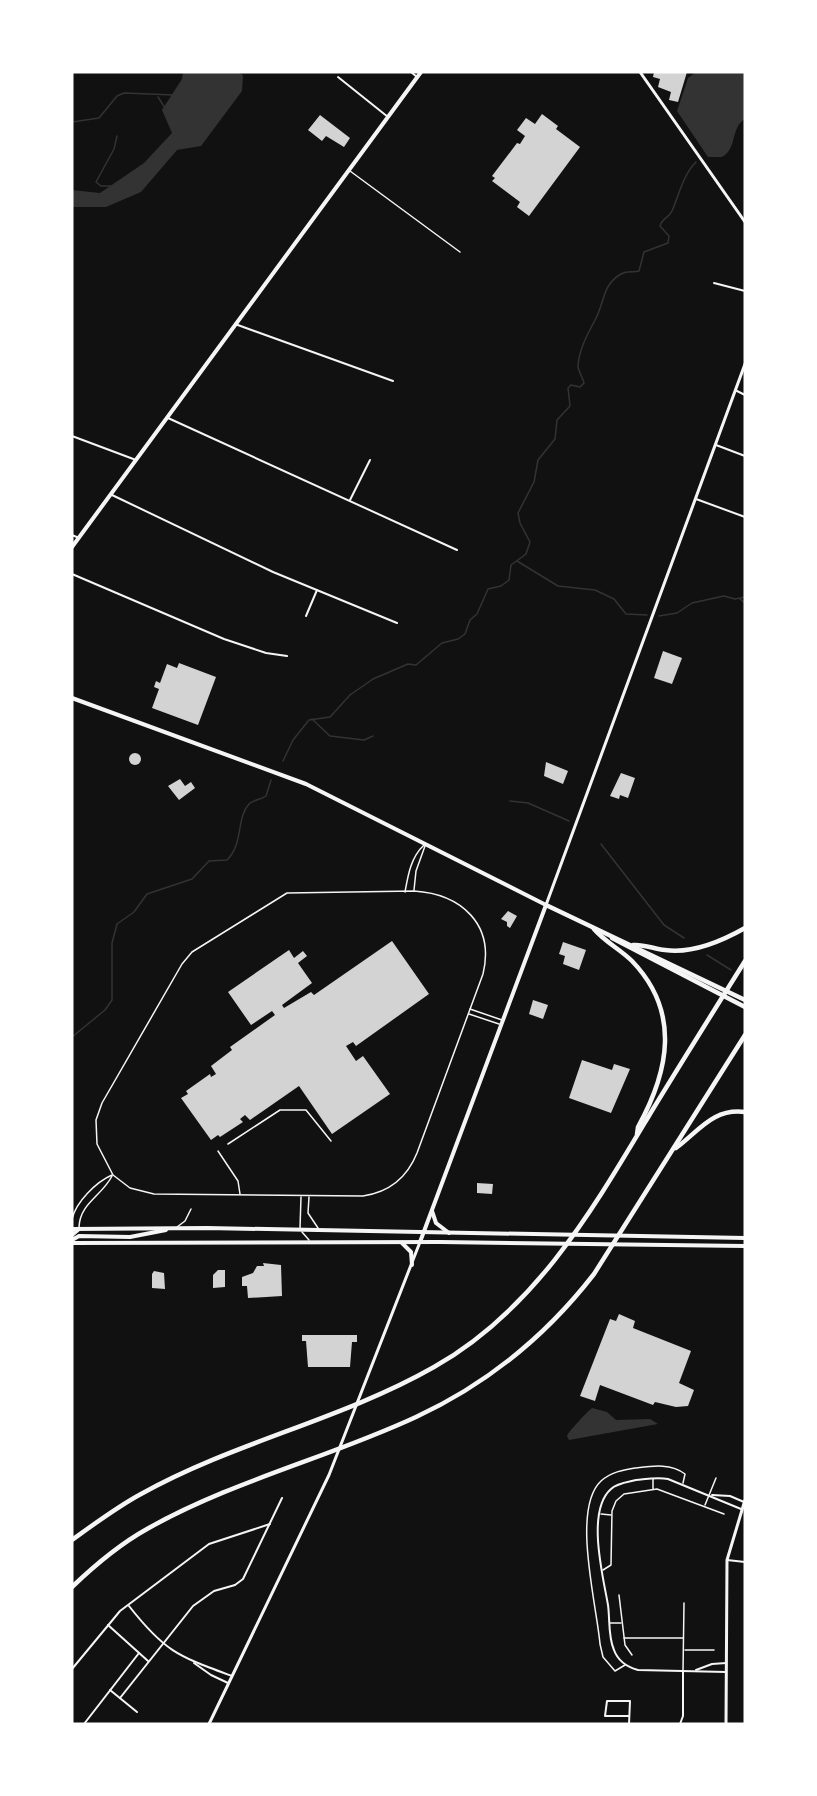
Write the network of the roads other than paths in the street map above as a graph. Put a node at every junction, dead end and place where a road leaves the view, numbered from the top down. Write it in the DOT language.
graph roads {
  1 [pos="411,72"];
  2 [pos="421,72"];
  3 [pos="640,72"];
  4 [pos="338,77"];
  5 [pos="417,77"];
  6 [pos="388,117"];
  7 [pos="349,170"];
  8 [pos="745,222"];
  9 [pos="460,252"];
  10 [pos="714,283"];
  11 [pos="745,291"];
  12 [pos="235,324"];
  13 [pos="745,364"];
  14 [pos="393,381"];
  15 [pos="735,390"];
  16 [pos="745,395"];
  17 [pos="167,418"];
  18 [pos="72,436"];
  19 [pos="716,445"];
  20 [pos="745,456"];
  21 [pos="370,459"];
  22 [pos="136,460"];
  23 [pos="111,494"];
  24 [pos="696,500"];
  25 [pos="350,501"];
  26 [pos="745,517"];
  27 [pos="72,535"];
  28 [pos="79,538"];
  29 [pos="72,547"];
  30 [pos="457,550"];
  31 [pos="72,574"];
  32 [pos="317,590"];
  33 [pos="306,616"];
  34 [pos="397,623"];
  35 [pos="287,656"];
  36 [pos="72,698"];
  37 [pos="425,845"];
  38 [pos="414,891"];
  39 [pos="405,892"];
  40 [pos="546,905"];
  41 [pos="745,928"];
  42 [pos="594,929"];
  43 [pos="610,937"];
  44 [pos="631,945"];
  45 [pos="745,961"];
  46 [pos="705,983"];
  47 [pos="745,1000"];
  48 [pos="745,1007"];
  49 [pos="470,1008"];
  50 [pos="469,1014"];
  51 [pos="502,1023"];
  52 [pos="745,1035"];
  53 [pos="745,1112"];
  54 [pos="637,1136"];
  55 [pos="331,1141"];
  56 [pos="228,1144"];
  57 [pos="674,1149"];
  58 [pos="218,1151"];
  59 [pos="113,1175"];
  60 [pos="240,1195"];
  61 [pos="301,1196"];
  62 [pos="309,1196"];
  63 [pos="191,1209"];
  64 [pos="431,1210"];
  65 [pos="72,1219"];
  66 [pos="176,1228"];
  67 [pos="72,1229"];
  68 [pos="79,1229"];
  69 [pos="300,1230"];
  70 [pos="319,1231"];
  71 [pos="423,1233"];
  72 [pos="449,1233"];
  73 [pos="72,1235"];
  74 [pos="79,1236"];
  75 [pos="745,1238"];
  76 [pos="72,1242"];
  77 [pos="311,1242"];
  78 [pos="401,1242"];
  79 [pos="420,1242"];
  80 [pos="78,1244"];
  81 [pos="745,1246"];
  82 [pos="412,1265"];
  83 [pos="653,1478"];
  84 [pos="716,1478"];
  85 [pos="682,1485"];
  86 [pos="654,1490"];
  87 [pos="709,1495"];
  88 [pos="282,1498"];
  89 [pos="745,1501"];
  90 [pos="705,1506"];
  91 [pos="741,1509"];
  92 [pos="600,1514"];
  93 [pos="724,1514"];
  94 [pos="612,1515"];
  95 [pos="270,1524"];
  96 [pos="72,1540"];
  97 [pos="727,1560"];
  98 [pos="745,1562"];
  99 [pos="601,1570"];
  100 [pos="72,1587"];
  101 [pos="620,1595"];
  102 [pos="684,1603"];
  103 [pos="129,1606"];
  104 [pos="610,1623"];
  105 [pos="622,1623"];
  106 [pos="108,1625"];
  107 [pos="624,1638"];
  108 [pos="684,1638"];
  109 [pos="162,1644"];
  110 [pos="683,1650"];
  111 [pos="714,1650"];
  112 [pos="139,1653"];
  113 [pos="632,1654"];
  114 [pos="148,1661"];
  115 [pos="192,1661"];
  116 [pos="726,1663"];
  117 [pos="625,1665"];
  118 [pos="72,1670"];
  119 [pos="696,1670"];
  120 [pos="683,1671"];
  121 [pos="726,1672"];
  122 [pos="232,1676"];
  123 [pos="229,1683"];
  124 [pos="110,1690"];
  125 [pos="120,1698"];
  126 [pos="138,1712"];
  127 [pos="629,1716"];
  128 [pos="87,1720"];
  129 [pos="84,1724"];
  130 [pos="91,1724"];
  131 [pos="209,1724"];
  132 [pos="629,1724"];
  133 [pos="680,1724"];
  134 [pos="726,1724"];
  1 -- 5 [label="street"];
  2 -- 5 [label="main road"];
  3 -- 8 [label="street"];
  4 -- 6 [label="street"];
  5 -- 6 [label="main road"];
  6 -- 7 [label="main road"];
  7 -- 9 [label="lane"];
  7 -- 12 [label="main road"];
  10 -- 11 [label="street"];
  12 -- 14 [label="street"];
  12 -- 17 [label="main road"];
  13 -- 15 [label="street"];
  15 -- 16 [label="street"];
  15 -- 19 [label="street"];
  17 -- 22 [label="main road"];
  17 -- 25 [label="street"];
  18 -- 22 [label="street"];
  19 -- 20 [label="street"];
  19 -- 24 [label="street"];
  21 -- 25 [label="street"];
  22 -- 23 [label="main road"];
  23 -- 28 [label="main road"];
  23 -- 32 [label="street"];
  24 -- 26 [label="street"];
  24 -- 40 [label="street"];
  25 -- 30 [label="street"];
  27 -- 28 [label="street"];
  28 -- 29 [label="main road"];
  31 -- 35 [label="street"];
  32 -- 33 [label="street"];
  32 -- 34 [label="street"];
  36 -- 37 [label="main road"];
  37 -- 38 [label="lane"];
  37 -- 39 [label="lane"];
  37 -- 40 [label="main road"];
  38 -- 39 [label="lane"];
  38 -- 49 [label="lane"];
  39 -- 59 [label="lane"];
  40 -- 42 [label="highway"];
  40 -- 51 [label="main road"];
  41 -- 44 [label="highway"];
  42 -- 43 [label="highway"];
  42 -- 54 [label="highway"];
  43 -- 44 [label="highway"];
  43 -- 46 [label="highway"];
  44 -- 46 [label="highway"];
  45 -- 54 [label="highway"];
  46 -- 47 [label="highway"];
  46 -- 48 [label="highway"];
  49 -- 50 [label="lane"];
  49 -- 51 [label="lane"];
  50 -- 51 [label="lane"];
  50 -- 62 [label="lane"];
  51 -- 64 [label="main road"];
  52 -- 57 [label="highway"];
  53 -- 57 [label="highway"];
  54 -- 96 [label="highway"];
  55 -- 56 [label="lane"];
  57 -- 100 [label="highway"];
  58 -- 60 [label="lane"];
  59 -- 60 [label="lane"];
  59 -- 65 [label="lane"];
  59 -- 68 [label="lane"];
  60 -- 61 [label="lane"];
  61 -- 62 [label="lane"];
  61 -- 69 [label="lane"];
  62 -- 70 [label="lane"];
  63 -- 66 [label="lane"];
  64 -- 71 [label="main road"];
  64 -- 72 [label="main road"];
  66 -- 68 [label="main road"];
  66 -- 69 [label="main road"];
  66 -- 74 [label="main road"];
  67 -- 68 [label="main road"];
  68 -- 73 [label="main road"];
  68 -- 74 [label="lane"];
  69 -- 70 [label="main road"];
  69 -- 77 [label="lane"];
  70 -- 71 [label="main road"];
  71 -- 72 [label="main road"];
  71 -- 79 [label="main road"];
  72 -- 75 [label="main road"];
  74 -- 76 [label="main road"];
  74 -- 80 [label="lane"];
  76 -- 80 [label="main road"];
  77 -- 78 [label="main road"];
  77 -- 80 [label="main road"];
  78 -- 79 [label="main road"];
  78 -- 82 [label="main road"];
  79 -- 81 [label="main road"];
  79 -- 82 [label="street"];
  82 -- 122 [label="street"];
  83 -- 85 [label="street"];
  83 -- 86 [label="lane"];
  83 -- 92 [label="street"];
  84 -- 87 [label="lane"];
  85 -- 87 [label="street"];
  85 -- 117 [label="lane"];
  86 -- 90 [label="lane"];
  86 -- 94 [label="lane"];
  87 -- 89 [label="street"];
  87 -- 90 [label="lane"];
  87 -- 91 [label="street"];
  88 -- 95 [label="street"];
  89 -- 91 [label="street"];
  90 -- 93 [label="lane"];
  91 -- 97 [label="street"];
  92 -- 94 [label="lane"];
  92 -- 99 [label="street"];
  94 -- 99 [label="lane"];
  95 -- 103 [label="street"];
  95 -- 109 [label="street"];
  97 -- 98 [label="street"];
  97 -- 116 [label="street"];
  99 -- 104 [label="street"];
  101 -- 105 [label="lane"];
  102 -- 108 [label="lane"];
  103 -- 106 [label="street"];
  103 -- 109 [label="street"];
  104 -- 105 [label="lane"];
  104 -- 117 [label="street"];
  105 -- 107 [label="lane"];
  106 -- 112 [label="street"];
  106 -- 118 [label="street"];
  107 -- 108 [label="lane"];
  107 -- 113 [label="lane"];
  108 -- 110 [label="lane"];
  109 -- 114 [label="street"];
  109 -- 115 [label="street"];
  110 -- 111 [label="lane"];
  110 -- 120 [label="lane"];
  112 -- 114 [label="street"];
  112 -- 124 [label="street"];
  114 -- 125 [label="street"];
  115 -- 122 [label="street"];
  115 -- 123 [label="street"];
  116 -- 119 [label="street"];
  116 -- 121 [label="street"];
  117 -- 120 [label="street"];
  119 -- 120 [label="street"];
  119 -- 121 [label="street"];
  120 -- 133 [label="street"];
  121 -- 134 [label="street"];
  122 -- 123 [label="street"];
  123 -- 131 [label="street"];
  124 -- 125 [label="street"];
  124 -- 128 [label="street"];
  125 -- 126 [label="street"];
  127 -- 127 [label="street"];
  127 -- 132 [label="street"];
  128 -- 129 [label="street"];
  128 -- 130 [label="street"];
}
